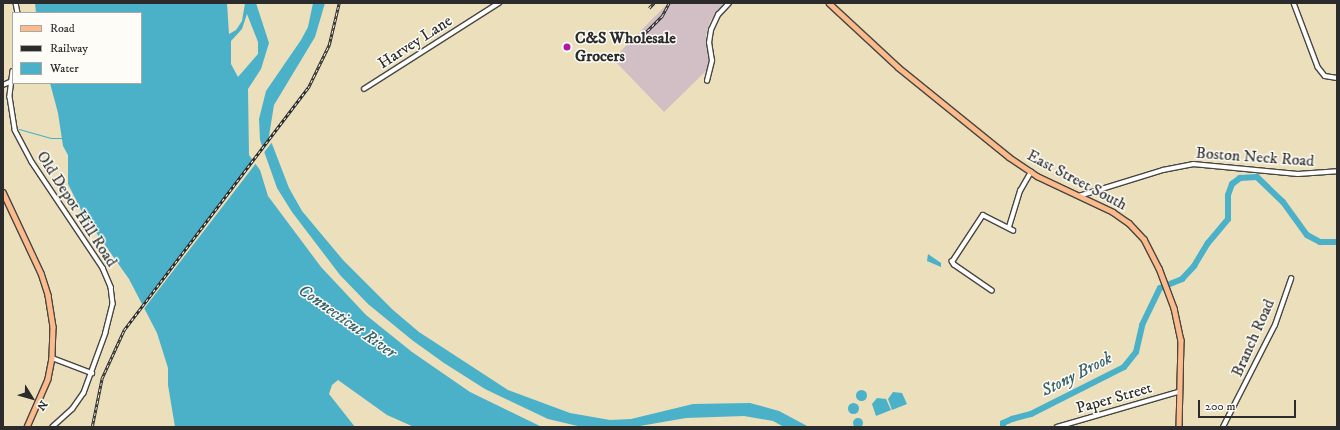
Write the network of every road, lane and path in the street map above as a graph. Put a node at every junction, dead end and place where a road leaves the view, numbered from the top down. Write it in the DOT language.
graph roads {
  1 [pos="499,3"];
  2 [pos="729,3"];
  3 [pos="829,3"];
  4 [pos="1294,3"];
  5 [pos="12,75"];
  6 [pos="1337,78"];
  7 [pos="707,81"];
  8 [pos="10,82"];
  9 [pos="3,84"];
  10 [pos="364,89"];
  11 [pos="1337,171"];
  12 [pos="1031,172"];
  13 [pos="3,192"];
  14 [pos="1079,196"];
  15 [pos="1290,279"];
  16 [pos="992,291"];
  17 [pos="52,358"];
  18 [pos="92,373"];
  19 [pos="1178,392"];
  20 [pos="27,427"];
  21 [pos="53,427"];
  22 [pos="1057,427"];
  23 [pos="1179,427"];
  24 [pos="1223,427"];
  1 -- 10 [label="street, Harvey Lane"];
  2 -- 7 [label="street"];
  3 -- 12 [label="main road, East Street South"];
  4 -- 6 [label="street"];
  5 -- 8 [label="street, Old Depot Hill Road"];
  8 -- 9 [label="street"];
  8 -- 18 [label="street, Old Depot Hill Road"];
  11 -- 14 [label="street, Boston Neck Road"];
  12 -- 14 [label="main road, East Street South"];
  12 -- 16 [label="street"];
  13 -- 17 [label="main road"];
  14 -- 19 [label="main road, East Street South"];
  15 -- 24 [label="street, Branch Road"];
  17 -- 18 [label="street"];
  17 -- 20 [label="main road"];
  18 -- 21 [label="street, Old Depot Hill Road"];
  19 -- 22 [label="street, Paper Street"];
  19 -- 23 [label="main road, East Street South"];
}
